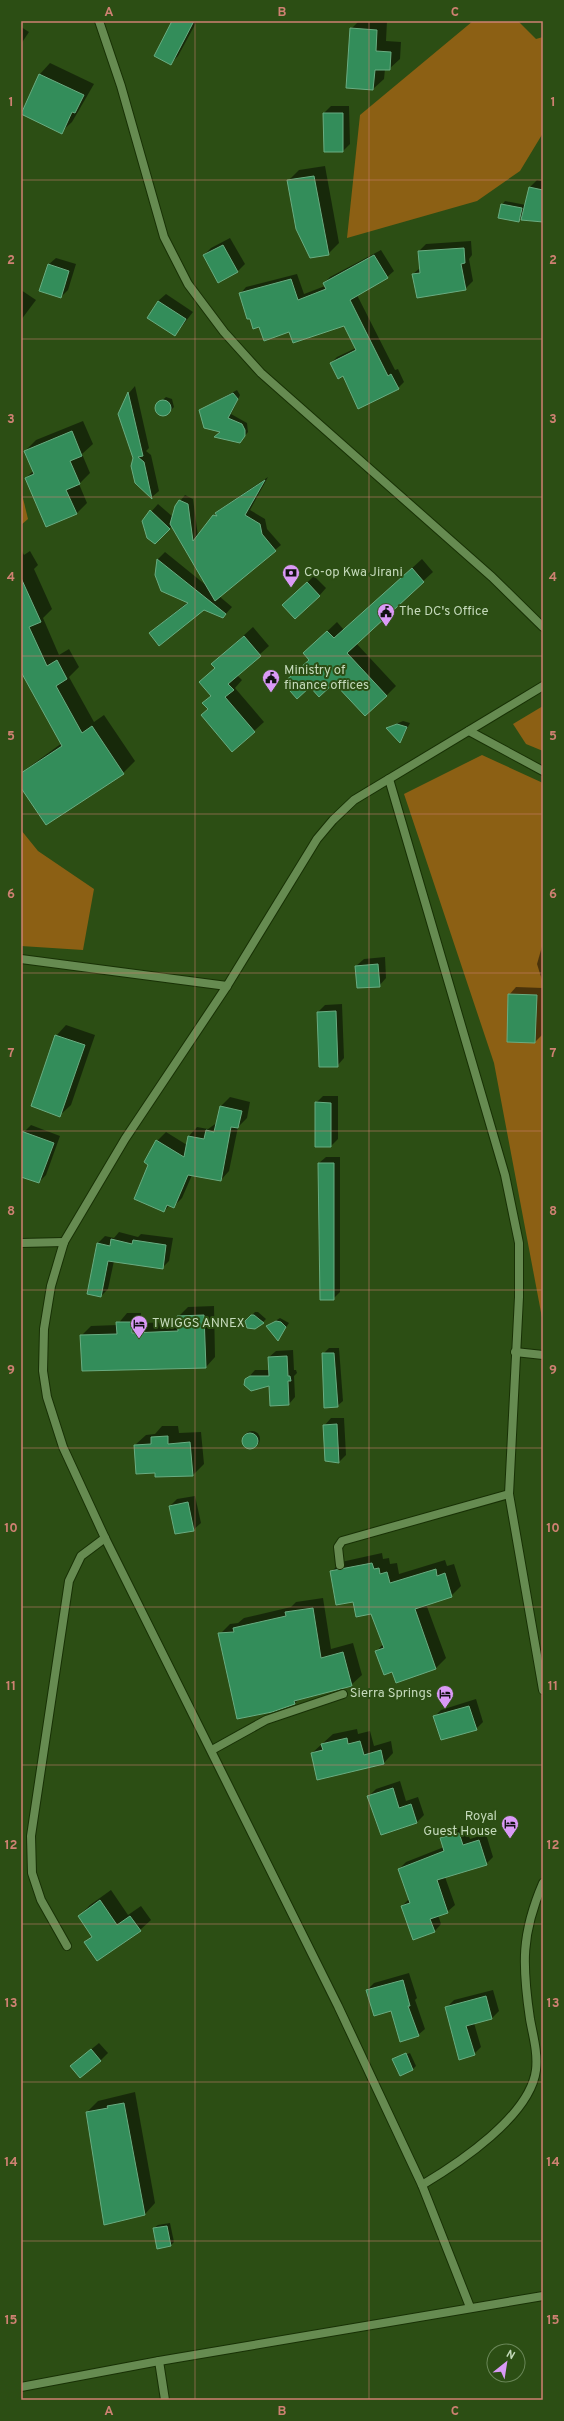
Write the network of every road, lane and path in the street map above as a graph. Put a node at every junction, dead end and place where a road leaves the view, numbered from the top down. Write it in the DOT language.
graph roads {
  1 [pos="99,21"];
  2 [pos="543,627"];
  3 [pos="543,686"];
  4 [pos="469,731"];
  5 [pos="543,771"];
  6 [pos="389,779"];
  7 [pos="21,959"];
  8 [pos="227,986"];
  9 [pos="64,1242"];
  10 [pos="21,1243"];
  11 [pos="515,1352"];
  12 [pos="543,1355"];
  13 [pos="509,1494"];
  14 [pos="105,1538"];
  15 [pos="340,1565"];
  16 [pos="543,1690"];
  17 [pos="343,1694"];
  18 [pos="212,1750"];
  19 [pos="543,1883"];
  20 [pos="67,1946"];
  21 [pos="422,2185"];
  22 [pos="543,2296"];
  23 [pos="470,2306"];
  24 [pos="159,2361"];
  25 [pos="21,2387"];
  26 [pos="165,2400"];
  1 -- 2 [label="street"];
  3 -- 4 [label="street"];
  4 -- 5 [label="street"];
  4 -- 6 [label="street"];
  6 -- 8 [label="street"];
  6 -- 11 [label="street"];
  7 -- 8 [label="street"];
  8 -- 9 [label="street"];
  9 -- 10 [label="street"];
  9 -- 14 [label="street"];
  11 -- 12 [label="street"];
  11 -- 13 [label="street"];
  13 -- 15 [label="street"];
  13 -- 16 [label="street"];
  14 -- 18 [label="street"];
  14 -- 20 [label="street"];
  17 -- 18 [label="street"];
  18 -- 21 [label="street"];
  19 -- 21 [label="street"];
  21 -- 23 [label="street"];
  22 -- 23 [label="street"];
  23 -- 24 [label="street"];
  24 -- 25 [label="street"];
  24 -- 26 [label="street"];
}
